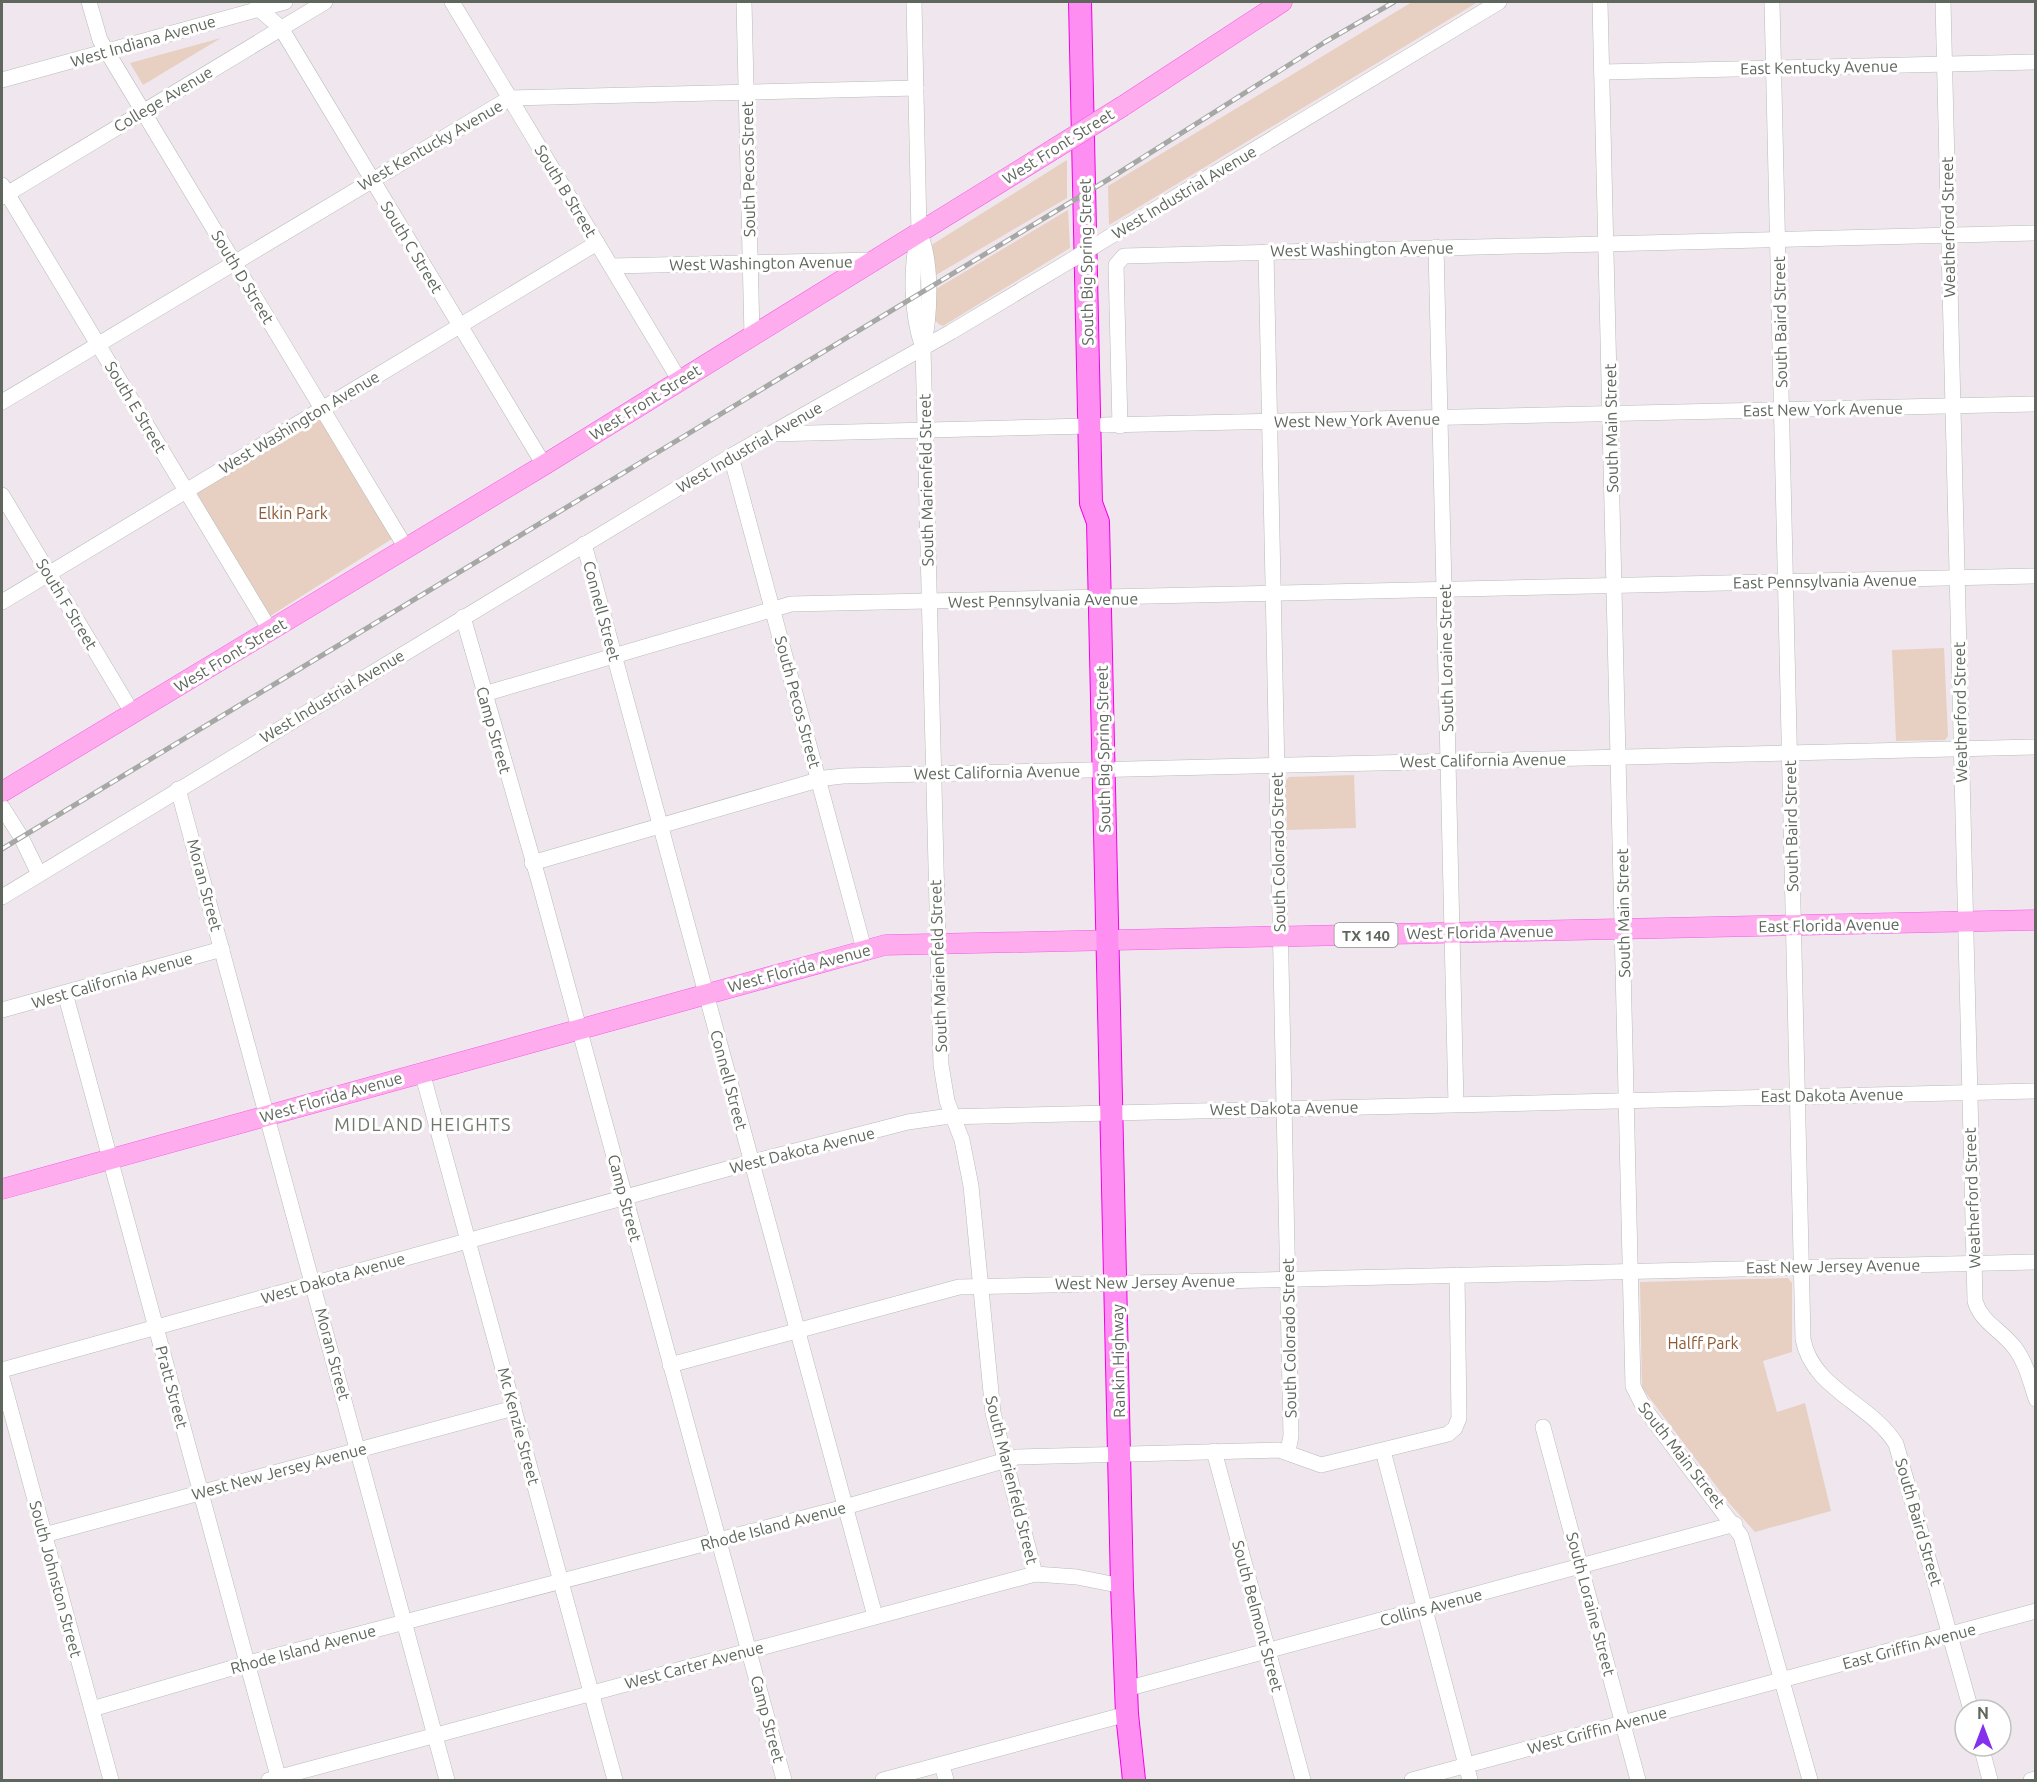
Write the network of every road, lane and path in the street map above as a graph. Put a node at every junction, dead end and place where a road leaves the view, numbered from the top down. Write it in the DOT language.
graph roads {
  1 [pos="89,2"];
  2 [pos="285,2"];
  3 [pos="325,2"];
  4 [pos="452,2"];
  5 [pos="744,2"];
  6 [pos="914,2"];
  7 [pos="1080,2"];
  8 [pos="1092,2"];
  9 [pos="1281,2"];
  10 [pos="1500,2"];
  11 [pos="1600,2"];
  12 [pos="1772,2"];
  13 [pos="1943,2"];
  14 [pos="258,5"];
  15 [pos="281,28"];
  16 [pos="107,51"];
  17 [pos="2036,62"];
  18 [pos="1944,64"];
  19 [pos="1773,68"];
  20 [pos="1602,72"];
  21 [pos="2,80"];
  22 [pos="916,88"];
  23 [pos="746,93"];
  24 [pos="510,98"];
  25 [pos="143,111"];
  26 [pos="371,179"];
  27 [pos="3,192"];
  28 [pos="920,232"];
  29 [pos="2036,233"];
  30 [pos="1948,235"];
  31 [pos="1778,239"];
  32 [pos="597,243"];
  33 [pos="1606,243"];
  34 [pos="1436,248"];
  35 [pos="1266,252"];
  36 [pos="1119,259"];
  37 [pos="874,260"];
  38 [pos="234,262"];
  39 [pos="750,263"];
  40 [pos="612,267"];
  41 [pos="459,325"];
  42 [pos="752,336"];
  43 [pos="98,344"];
  44 [pos="923,348"];
  45 [pos="680,381"];
  46 [pos="2,402"];
  47 [pos="2036,404"];
  48 [pos="1952,406"];
  49 [pos="322,408"];
  50 [pos="1782,410"];
  51 [pos="1611,414"];
  52 [pos="1440,418"];
  53 [pos="1269,422"];
  54 [pos="1104,426"];
  55 [pos="925,430"];
  56 [pos="768,434"];
  57 [pos="731,456"];
  58 [pos="544,465"];
  59 [pos="186,490"];
  60 [pos="2,495"];
  61 [pos="584,544"];
  62 [pos="406,548"];
  63 [pos="48,573"];
  64 [pos="2036,576"];
  65 [pos="1956,578"];
  66 [pos="1786,582"];
  67 [pos="1615,586"];
  68 [pos="1444,590"];
  69 [pos="1273,594"];
  70 [pos="1100,598"];
  71 [pos="2,602"];
  72 [pos="929,602"];
  73 [pos="772,609"];
  74 [pos="463,617"];
  75 [pos="270,630"];
  76 [pos="614,654"];
  77 [pos="484,694"];
  78 [pos="133,714"];
  79 [pos="2036,747"];
  80 [pos="1961,748"];
  81 [pos="1789,753"];
  82 [pos="1619,757"];
  83 [pos="1448,761"];
  84 [pos="1276,765"];
  85 [pos="1104,769"];
  86 [pos="932,773"];
  87 [pos="819,780"];
  88 [pos="178,789"];
  89 [pos="2,792"];
  90 [pos="2,807"];
  91 [pos="2,822"];
  92 [pos="661,826"];
  93 [pos="532,863"];
  94 [pos="39,874"];
  95 [pos="2,897"];
  96 [pos="2036,921"];
  97 [pos="1965,922"];
  98 [pos="1794,925"];
  99 [pos="1623,929"];
  100 [pos="1452,933"];
  101 [pos="1280,937"];
  102 [pos="1108,940"];
  103 [pos="936,944"];
  104 [pos="864,948"];
  105 [pos="222,949"];
  106 [pos="64,993"];
  107 [pos="706,993"];
  108 [pos="2,1010"];
  109 [pos="579,1029"];
  110 [pos="422,1072"];
  111 [pos="2036,1091"];
  112 [pos="1969,1092"];
  113 [pos="1798,1096"];
  114 [pos="1628,1100"];
  115 [pos="1456,1104"];
  116 [pos="1284,1107"];
  117 [pos="1112,1112"];
  118 [pos="268,1115"];
  119 [pos="954,1116"];
  120 [pos="110,1158"];
  121 [pos="752,1162"];
  122 [pos="2,1189"];
  123 [pos="625,1197"];
  124 [pos="468,1240"];
  125 [pos="2036,1262"];
  126 [pos="1974,1263"];
  127 [pos="1802,1267"];
  128 [pos="1631,1270"];
  129 [pos="1457,1275"];
  130 [pos="1288,1278"];
  131 [pos="1116,1282"];
  132 [pos="314,1284"];
  133 [pos="981,1285"];
  134 [pos="156,1327"];
  135 [pos="797,1331"];
  136 [pos="670,1365"];
  137 [pos="2,1370"];
  138 [pos="2,1378"];
  139 [pos="2036,1399"];
  140 [pos="514,1407"];
  141 [pos="1543,1427"];
  142 [pos="358,1449"];
  143 [pos="1214,1451"];
  144 [pos="1288,1451"];
  145 [pos="1383,1451"];
  146 [pos="1121,1454"];
  147 [pos="1005,1461"];
  148 [pos="201,1492"];
  149 [pos="845,1507"];
  150 [pos="1735,1524"];
  151 [pos="44,1535"];
  152 [pos="718,1540"];
  153 [pos="1581,1567"];
  154 [pos="1035,1574"];
  155 [pos="561,1582"];
  156 [pos="1122,1586"];
  157 [pos="1424,1610"];
  158 [pos="2036,1611"];
  159 [pos="875,1616"];
  160 [pos="404,1620"];
  161 [pos="1950,1634"];
  162 [pos="1268,1649"];
  163 [pos="749,1650"];
  164 [pos="248,1664"];
  165 [pos="1783,1680"];
  166 [pos="1126,1689"];
  167 [pos="591,1693"];
  168 [pos="1968,1698"];
  169 [pos="92,1709"];
  170 [pos="1127,1714"];
  171 [pos="1623,1723"];
  172 [pos="435,1735"];
  173 [pos="1984,1758"];
  174 [pos="942,1765"];
  175 [pos="1468,1773"];
  176 [pos="2036,1779"];
  177 [pos="111,1780"];
  178 [pos="275,1780"];
  179 [pos="447,1780"];
  180 [pos="615,1780"];
  181 [pos="784,1780"];
  182 [pos="883,1780"];
  183 [pos="946,1780"];
  184 [pos="1134,1780"];
  185 [pos="1303,1780"];
  186 [pos="1412,1780"];
  187 [pos="1638,1780"];
  188 [pos="1810,1780"];
  189 [pos="1990,1780"];
  190 [pos="2031,1780"];
  1 -- 16 [label="street, South D Street"];
  2 -- 14 [label="street, West Indiana Avenue"];
  3 -- 15 [label="street, College Avenue"];
  4 -- 24 [label="street, South B Street"];
  5 -- 23 [label="street, South Pecos Street"];
  6 -- 22 [label="street, South Marienfeld Street"];
  7 -- 54 [label="highway, South Big Spring Street"];
  8 -- 54 [label="highway, South Big Spring Street"];
  9 -- 28 [label="main road, West Front Street, bridge"];
  10 -- 44 [label="street, West Industrial Avenue, bridge"];
  11 -- 20 [label="street, South Main Street"];
  12 -- 19 [label="street, South Baird Street"];
  13 -- 18 [label="street, Weatherford Street"];
  14 -- 15 [label="street, South C Street"];
  14 -- 16 [label="street, West Indiana Avenue"];
  15 -- 25 [label="street, College Avenue"];
  15 -- 26 [label="street, South C Street"];
  16 -- 21 [label="street, West Indiana Avenue"];
  16 -- 25 [label="street, South D Street"];
  17 -- 18 [label="street, East Kentucky Avenue"];
  18 -- 19 [label="street, East Kentucky Avenue"];
  18 -- 30 [label="street, Weatherford Street"];
  19 -- 20 [label="street, East Kentucky Avenue"];
  19 -- 31 [label="street, South Baird Street"];
  20 -- 33 [label="street, South Main Street"];
  22 -- 23 [label="street, West Kentucky Avenue"];
  22 -- 28 [label="street, South Marienfeld Street"];
  23 -- 24 [label="street, West Kentucky Avenue"];
  23 -- 39 [label="street, South Pecos Street"];
  24 -- 26 [label="street, West Kentucky Avenue"];
  24 -- 32 [label="street, South B Street"];
  25 -- 27 [label="street, College Avenue"];
  25 -- 38 [label="street, South D Street"];
  26 -- 38 [label="street, West Kentucky Avenue"];
  26 -- 41 [label="street, South C Street"];
  27 -- 43 [label="street, South E Street"];
  28 -- 37 [label="main road, West Front Street"];
  28 -- 44 [label="street, South Marienfeld Street"];
  29 -- 30 [label="street, West Washington Avenue"];
  30 -- 31 [label="street, West Washington Avenue"];
  30 -- 48 [label="street, Weatherford Street"];
  31 -- 33 [label="street, West Washington Avenue"];
  31 -- 50 [label="street, South Baird Street"];
  32 -- 40 [label="street, South B Street"];
  32 -- 41 [label="street, West Washington Avenue"];
  33 -- 34 [label="street, West Washington Avenue"];
  33 -- 51 [label="street, South Main Street"];
  34 -- 35 [label="street, West Washington Avenue"];
  34 -- 52 [label="street, South Loraine Street"];
  35 -- 36 [label="street, West Washington Avenue"];
  35 -- 53 [label="street, South Colorado Street"];
  36 -- 54 [label="street, South Big Spring Street"];
  37 -- 39 [label="street, West Washington Avenue"];
  37 -- 42 [label="main road, West Front Street"];
  38 -- 43 [label="street, West Kentucky Avenue"];
  38 -- 49 [label="street, South D Street"];
  39 -- 40 [label="street, West Washington Avenue"];
  39 -- 42 [label="street, South Pecos Street"];
  40 -- 45 [label="street, South B Street"];
  41 -- 49 [label="street, West Washington Avenue"];
  41 -- 58 [label="street, South C Street"];
  42 -- 45 [label="main road, West Front Street"];
  43 -- 46 [label="street, West Kentucky Avenue"];
  43 -- 59 [label="street, South E Street"];
  44 -- 55 [label="street, South Marienfeld Street"];
  44 -- 56 [label="street, West Industrial Avenue"];
  45 -- 58 [label="main road, West Front Street"];
  47 -- 48 [label="street, East New York Avenue"];
  48 -- 50 [label="street, East New York Avenue"];
  48 -- 65 [label="street, Weatherford Street"];
  49 -- 59 [label="street, West Washington Avenue"];
  49 -- 62 [label="street, South D Street"];
  50 -- 51 [label="street, East New York Avenue"];
  50 -- 66 [label="street, South Baird Street"];
  51 -- 52 [label="street, West New York Avenue"];
  51 -- 67 [label="street, South Main Street"];
  52 -- 53 [label="street, West New York Avenue"];
  52 -- 68 [label="street, South Loraine Street"];
  53 -- 54 [label="street, West New York Avenue"];
  53 -- 69 [label="street, South Colorado Street"];
  54 -- 55 [label="street, West New York Avenue"];
  54 -- 70 [label="highway, South Big Spring Street"];
  55 -- 56 [label="street, West New York Avenue"];
  55 -- 72 [label="street, South Marienfeld Street"];
  56 -- 57 [label="street, West Industrial Avenue"];
  57 -- 61 [label="street, West Industrial Avenue"];
  57 -- 73 [label="street, South Pecos Street"];
  58 -- 62 [label="main road, West Front Street"];
  59 -- 63 [label="street, West Washington Avenue"];
  59 -- 75 [label="street, South E Street"];
  60 -- 63 [label="street, South F Street"];
  61 -- 74 [label="street, West Industrial Avenue"];
  61 -- 76 [label="street, Connell Street"];
  62 -- 75 [label="main road, West Front Street"];
  63 -- 71 [label="street, West Washington Avenue"];
  63 -- 78 [label="street, South F Street"];
  64 -- 65 [label="street, East Pennsylvania Avenue"];
  65 -- 66 [label="street, East Pennsylvania Avenue"];
  65 -- 80 [label="street, Weatherford Street"];
  66 -- 67 [label="street, East Pennsylvania Avenue"];
  66 -- 81 [label="street, South Baird Street"];
  67 -- 68 [label="street, West Pennsylvania Avenue"];
  67 -- 82 [label="street, South Main Street"];
  68 -- 69 [label="street, West Pennsylvania Avenue"];
  68 -- 83 [label="street, South Loraine Street"];
  69 -- 70 [label="street, West Pennsylvania Avenue"];
  69 -- 84 [label="street, South Colorado Street"];
  70 -- 72 [label="street, West Pennsylvania Avenue"];
  70 -- 85 [label="highway, South Big Spring Street"];
  72 -- 73 [label="street, West Pennsylvania Avenue"];
  72 -- 86 [label="street, South Marienfeld Street"];
  73 -- 76 [label="street, West Pennsylvania Avenue"];
  73 -- 87 [label="street, South Pecos Street"];
  74 -- 77 [label="street, Camp Street"];
  74 -- 88 [label="street, West Industrial Avenue"];
  75 -- 78 [label="main road, West Front Street"];
  76 -- 77 [label="street, West Pennsylvania Avenue"];
  76 -- 92 [label="street, Connell Street"];
  77 -- 93 [label="street, Camp Street"];
  78 -- 89 [label="main road, West Front Street"];
  79 -- 80 [label="street, West California Avenue"];
  80 -- 81 [label="street, West California Avenue"];
  80 -- 97 [label="street, Weatherford Street"];
  81 -- 82 [label="street, West California Avenue"];
  81 -- 98 [label="street, South Baird Street"];
  82 -- 83 [label="street, West California Avenue"];
  82 -- 99 [label="street, South Main Street"];
  83 -- 84 [label="street, West California Avenue"];
  83 -- 100 [label="street, South Loraine Street"];
  84 -- 85 [label="street, West California Avenue"];
  84 -- 101 [label="street, South Colorado Street"];
  85 -- 86 [label="street, West California Avenue"];
  85 -- 102 [label="highway, South Big Spring Street"];
  86 -- 87 [label="street, West California Avenue"];
  86 -- 103 [label="street, South Marienfeld Street"];
  87 -- 92 [label="street, West California Avenue"];
  87 -- 104 [label="street, South Pecos Street"];
  88 -- 94 [label="street, West Industrial Avenue"];
  88 -- 105 [label="street, Moran Street"];
  90 -- 94 [label="street"];
  91 -- 94 [label="street"];
  92 -- 93 [label="street, West California Avenue"];
  92 -- 107 [label="street, Connell Street"];
  93 -- 109 [label="street, Camp Street"];
  94 -- 95 [label="street, West Industrial Avenue"];
  96 -- 97 [label="main road, East Florida Avenue / TX 140"];
  97 -- 98 [label="main road, East Florida Avenue / TX 140"];
  97 -- 112 [label="street, Weatherford Street"];
  98 -- 99 [label="main road, East Florida Avenue / TX 140"];
  98 -- 113 [label="street, South Baird Street"];
  99 -- 100 [label="main road, West Florida Avenue / TX 140"];
  99 -- 114 [label="street, South Main Street"];
  100 -- 101 [label="main road, West Florida Avenue / TX 140"];
  100 -- 115 [label="street, South Loraine Street"];
  101 -- 102 [label="main road, West Florida Avenue / TX 140"];
  101 -- 116 [label="street, South Colorado Street"];
  102 -- 103 [label="main road, West Florida Avenue"];
  102 -- 117 [label="highway, Rankin Highway"];
  103 -- 104 [label="main road, West Florida Avenue"];
  103 -- 119 [label="street, South Marienfeld Street"];
  104 -- 107 [label="main road, West Florida Avenue"];
  105 -- 106 [label="street, West California Avenue"];
  105 -- 118 [label="street, Moran Street"];
  106 -- 108 [label="street, West California Avenue"];
  106 -- 120 [label="street, Pratt Street"];
  107 -- 109 [label="main road, West Florida Avenue"];
  107 -- 121 [label="street, Connell Street"];
  109 -- 110 [label="main road, West Florida Avenue"];
  109 -- 123 [label="street, Camp Street"];
  110 -- 118 [label="main road, West Florida Avenue"];
  110 -- 124 [label="street, Mc Kenzie Street"];
  111 -- 112 [label="street, East Dakota Avenue"];
  112 -- 113 [label="street, East Dakota Avenue"];
  112 -- 126 [label="street, Weatherford Street"];
  113 -- 114 [label="street, East Dakota Avenue"];
  113 -- 127 [label="street, South Baird Street"];
  114 -- 115 [label="street, West Dakota Avenue"];
  114 -- 128 [label="street, South Main Street"];
  115 -- 116 [label="street, West Dakota Avenue"];
  116 -- 117 [label="street, West Dakota Avenue"];
  116 -- 130 [label="street, South Colorado Street"];
  117 -- 119 [label="street, West Dakota Avenue"];
  117 -- 131 [label="highway, Rankin Highway"];
  118 -- 120 [label="main road, West Florida Avenue"];
  118 -- 132 [label="street, Moran Street"];
  119 -- 121 [label="street, West Dakota Avenue"];
  119 -- 133 [label="street, South Marienfeld Street"];
  120 -- 122 [label="main road, West Florida Avenue"];
  120 -- 134 [label="street, Pratt Street"];
  121 -- 123 [label="street, West Dakota Avenue"];
  121 -- 135 [label="street, Connell Street"];
  123 -- 124 [label="street, West Dakota Avenue"];
  123 -- 136 [label="street, Camp Street"];
  124 -- 132 [label="street, West Dakota Avenue"];
  124 -- 140 [label="street, Mc Kenzie Street"];
  125 -- 126 [label="street, East New Jersey Avenue"];
  126 -- 127 [label="street, East New Jersey Avenue"];
  126 -- 139 [label="street, Weatherford Street"];
  127 -- 128 [label="street, East New Jersey Avenue"];
  127 -- 161 [label="street, South Baird Street"];
  128 -- 129 [label="street, West New Jersey Avenue"];
  128 -- 150 [label="street, South Main Street"];
  129 -- 130 [label="street, West New Jersey Avenue"];
  129 -- 145 [label="street, Rhode Island Avenue"];
  130 -- 131 [label="street, West New Jersey Avenue"];
  130 -- 144 [label="street, South Colorado Street"];
  131 -- 133 [label="street, West New Jersey Avenue"];
  131 -- 146 [label="highway, Rankin Highway"];
  132 -- 134 [label="street, West Dakota Avenue"];
  132 -- 142 [label="street, Moran Street"];
  133 -- 135 [label="street, West New Jersey Avenue"];
  133 -- 147 [label="street, South Marienfeld Street"];
  134 -- 137 [label="street, West Dakota Avenue"];
  134 -- 148 [label="street, Pratt Street"];
  135 -- 136 [label="street, West New Jersey Avenue"];
  135 -- 149 [label="street, Connell Street"];
  136 -- 152 [label="street, Camp Street"];
  138 -- 151 [label="street, South Johnston Street"];
  140 -- 142 [label="street, West New Jersey Avenue"];
  140 -- 155 [label="street, Mc Kenzie Street"];
  141 -- 153 [label="street, South Loraine Street"];
  142 -- 148 [label="street, West New Jersey Avenue"];
  142 -- 160 [label="street, Moran Street"];
  143 -- 144 [label="street, Rhode Island Avenue"];
  143 -- 146 [label="street, Rhode Island Avenue"];
  143 -- 162 [label="street, South Belmont Street"];
  144 -- 145 [label="street, Rhode Island Avenue"];
  145 -- 157 [label="street"];
  146 -- 147 [label="street, Rhode Island Avenue"];
  146 -- 156 [label="highway, Rankin Highway"];
  147 -- 149 [label="street, Rhode Island Avenue"];
  147 -- 154 [label="street, South Marienfeld Street"];
  148 -- 151 [label="street, West New Jersey Avenue"];
  148 -- 164 [label="street, Pratt Street"];
  149 -- 152 [label="street, Rhode Island Avenue"];
  149 -- 159 [label="street, Connell Street"];
  150 -- 153 [label="street, Collins Avenue"];
  150 -- 165 [label="street, South Main Street"];
  151 -- 169 [label="street, South Johnston Street"];
  152 -- 155 [label="street, Rhode Island Avenue"];
  152 -- 163 [label="street, Camp Street"];
  153 -- 157 [label="street, Collins Avenue"];
  153 -- 171 [label="street, South Loraine Street"];
  154 -- 156 [label="street, West Carter Avenue"];
  154 -- 159 [label="street, West Carter Avenue"];
  155 -- 160 [label="street, Rhode Island Avenue"];
  155 -- 167 [label="street, Mc Kenzie Street"];
  156 -- 166 [label="highway, Rankin Highway"];
  157 -- 162 [label="street, Collins Avenue"];
  157 -- 175 [label="street"];
  158 -- 161 [label="street, East Griffin Avenue"];
  159 -- 163 [label="street, West Carter Avenue"];
  160 -- 164 [label="street, Rhode Island Avenue"];
  160 -- 172 [label="street, Moran Street"];
  161 -- 165 [label="street, East Griffin Avenue"];
  161 -- 168 [label="street, South Baird Street"];
  162 -- 166 [label="street, Collins Avenue"];
  162 -- 185 [label="street, South Belmont Street"];
  163 -- 167 [label="street, West Carter Avenue"];
  163 -- 181 [label="street, Camp Street"];
  164 -- 169 [label="street, Rhode Island Avenue"];
  164 -- 178 [label="street, Pratt Street"];
  165 -- 171 [label="street, West Griffin Avenue"];
  165 -- 188 [label="street, South Main Street"];
  166 -- 170 [label="highway, Rankin Highway"];
  167 -- 172 [label="street, West Carter Avenue"];
  167 -- 180 [label="street, Mc Kenzie Street"];
  169 -- 177 [label="street, South Johnston Street"];
  170 -- 174 [label="street"];
  170 -- 184 [label="highway, Rankin Highway"];
  171 -- 175 [label="street, West Griffin Avenue"];
  171 -- 187 [label="street, South Loraine Street"];
  172 -- 178 [label="street, West Carter Avenue"];
  172 -- 179 [label="street, Moran Street"];
  173 -- 189 [label="street"];
  174 -- 182 [label="street"];
  174 -- 183 [label="street"];
  175 -- 186 [label="street, West Griffin Avenue"];
  176 -- 190 [label="street"];
}
